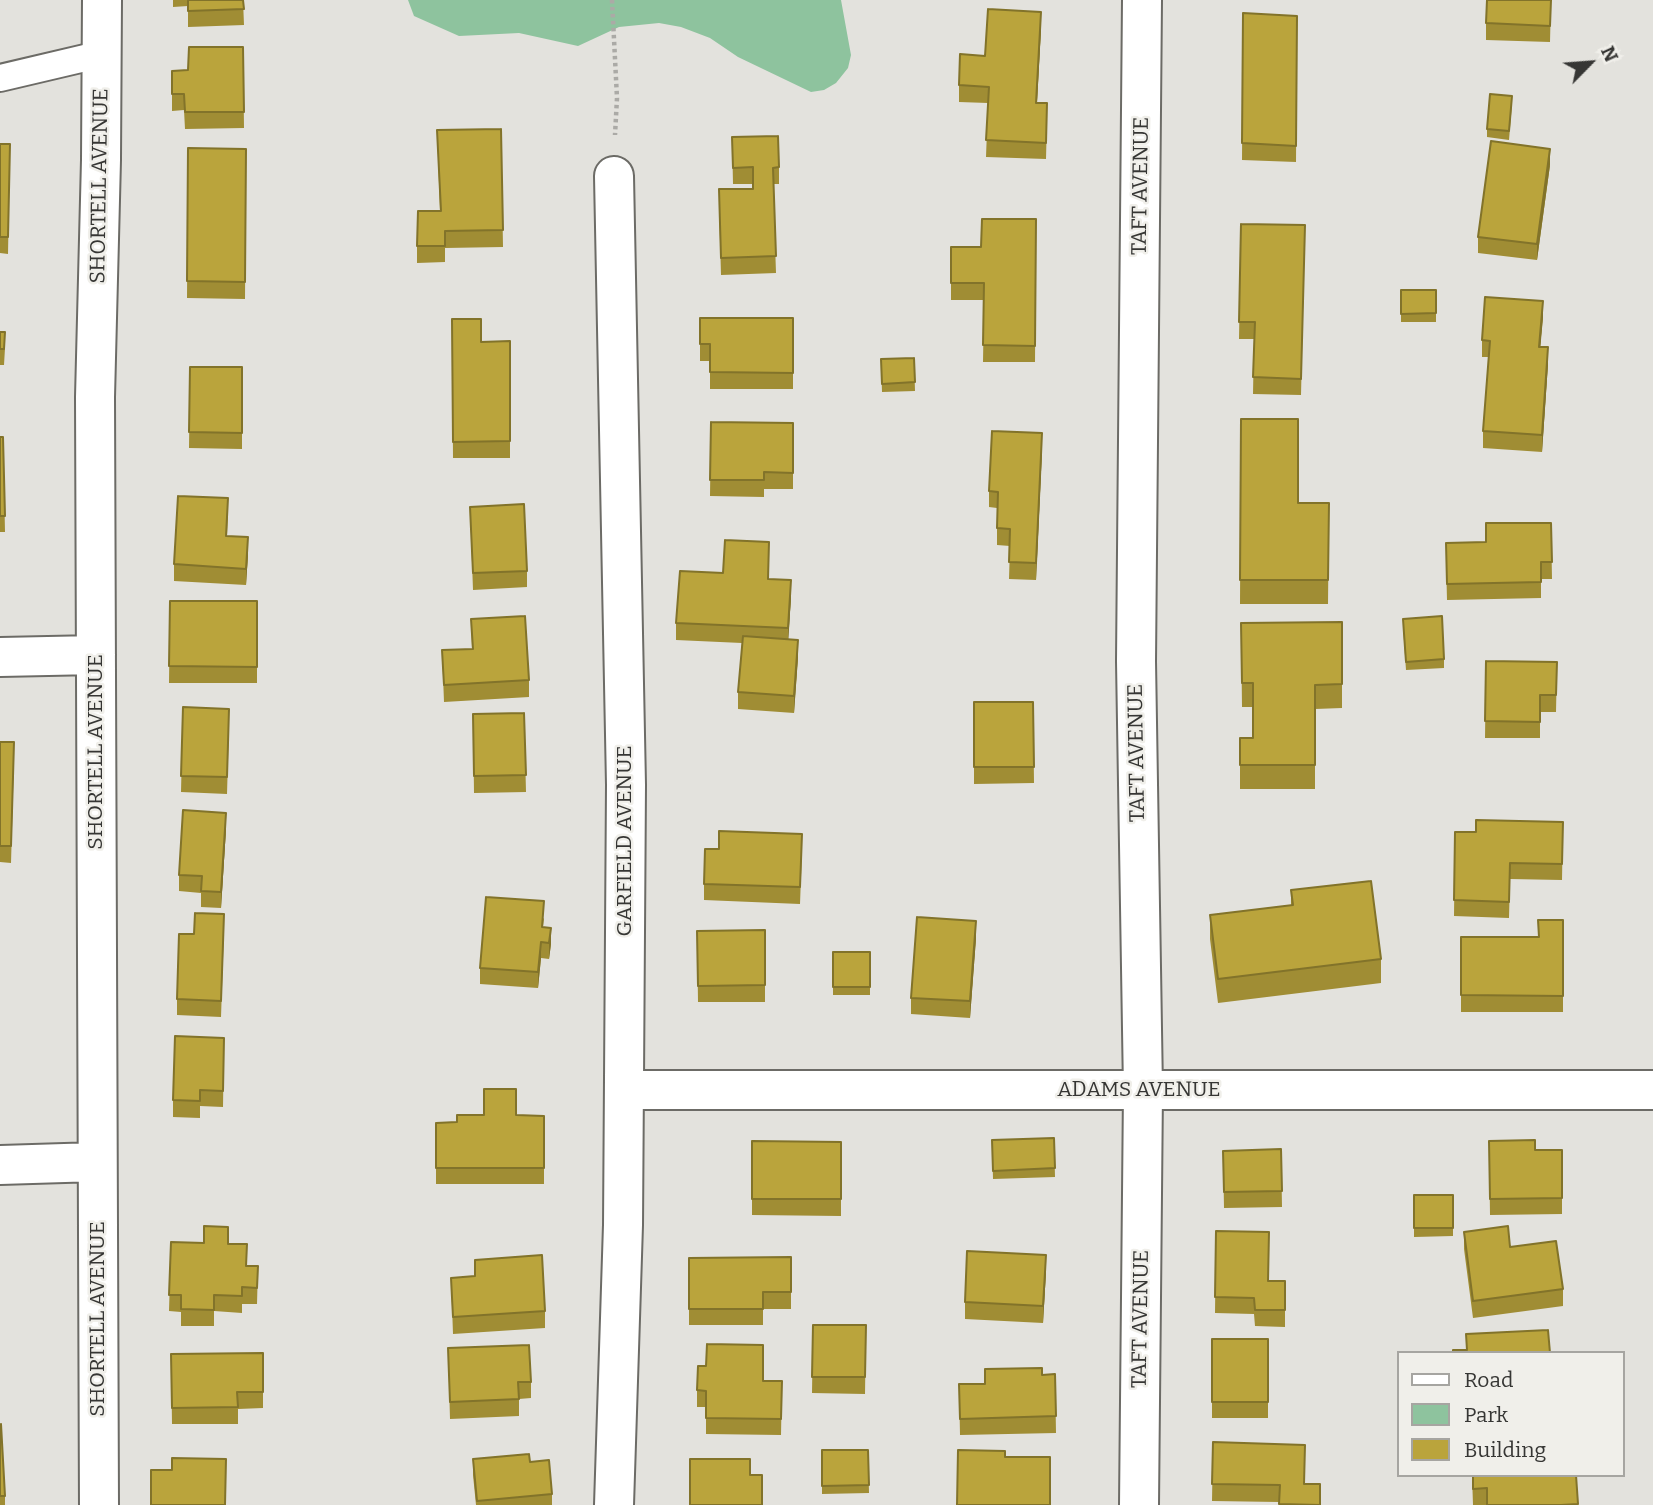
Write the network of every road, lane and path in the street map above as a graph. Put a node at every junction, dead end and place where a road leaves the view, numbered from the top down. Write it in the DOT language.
graph roads {
  1 [pos="102,0"];
  2 [pos="612,0"];
  3 [pos="1142,0"];
  4 [pos="102,54"];
  5 [pos="0,78"];
  6 [pos="614,176"];
  7 [pos="96,655"];
  8 [pos="0,657"];
  9 [pos="624,1090"];
  10 [pos="1143,1090"];
  11 [pos="1653,1090"];
  12 [pos="97,1162"];
  13 [pos="0,1165"];
  14 [pos="99,1505"];
  15 [pos="614,1505"];
  16 [pos="1139,1505"];
  1 -- 4 [label="street, SHORTELL AVENUE"];
  2 -- 6 [label="path"];
  3 -- 10 [label="street, TAFT AVENUE"];
  4 -- 5 [label="lane"];
  4 -- 7 [label="street, SHORTELL AVENUE"];
  6 -- 9 [label="street, GARFIELD AVENUE"];
  7 -- 8 [label="street"];
  7 -- 12 [label="street, SHORTELL AVENUE"];
  9 -- 10 [label="street, ADAMS AVENUE"];
  9 -- 15 [label="street, GARFIELD AVENUE"];
  10 -- 11 [label="street, ADAMS AVENUE"];
  10 -- 16 [label="street, TAFT AVENUE"];
  12 -- 13 [label="street"];
  12 -- 14 [label="street, SHORTELL AVENUE"];
}
